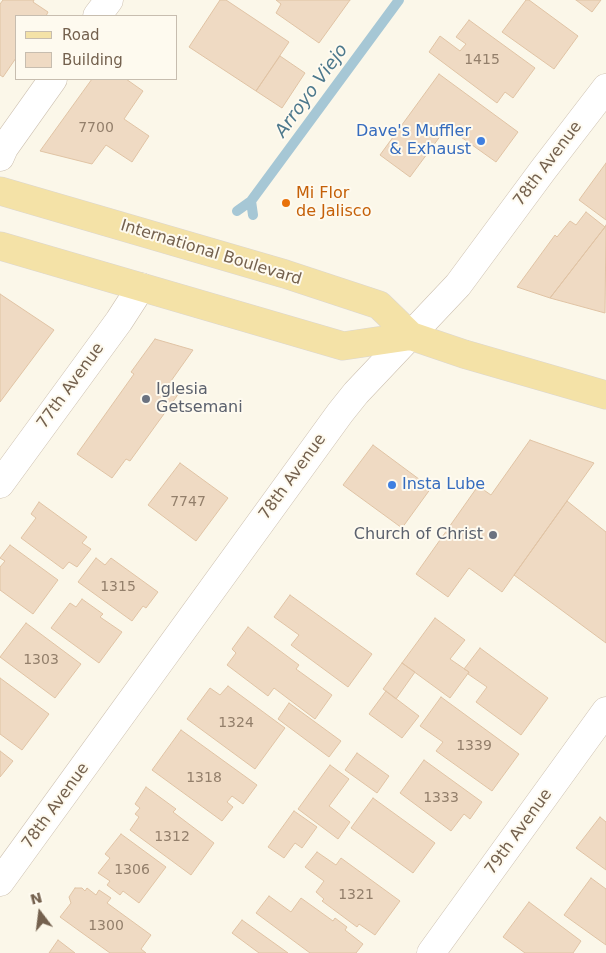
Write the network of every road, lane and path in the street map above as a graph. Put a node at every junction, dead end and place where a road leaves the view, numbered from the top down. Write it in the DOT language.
graph roads {
  1 [pos="109,0"];
  2 [pos="98,15"];
  3 [pos="52,80"];
  4 [pos="606,88"];
  5 [pos="0,157"];
  6 [pos="0,191"];
  7 [pos="0,246"];
  8 [pos="141,288"];
  9 [pos="411,336"];
  10 [pos="606,396"];
  11 [pos="0,484"];
  12 [pos="606,711"];
  13 [pos="0,882"];
  14 [pos="431,953"];
  1 -- 2 [label="street"];
  3 -- 5 [label="street"];
  4 -- 9 [label="street, 78th Avenue"];
  6 -- 9 [label="main road, International Boulevard"];
  7 -- 8 [label="main road, International Boulevard"];
  8 -- 9 [label="main road, International Boulevard"];
  8 -- 11 [label="street, 77th Avenue"];
  9 -- 10 [label="main road, International Boulevard"];
  9 -- 13 [label="street, 78th Avenue"];
  12 -- 14 [label="street, 79th Avenue"];
}
